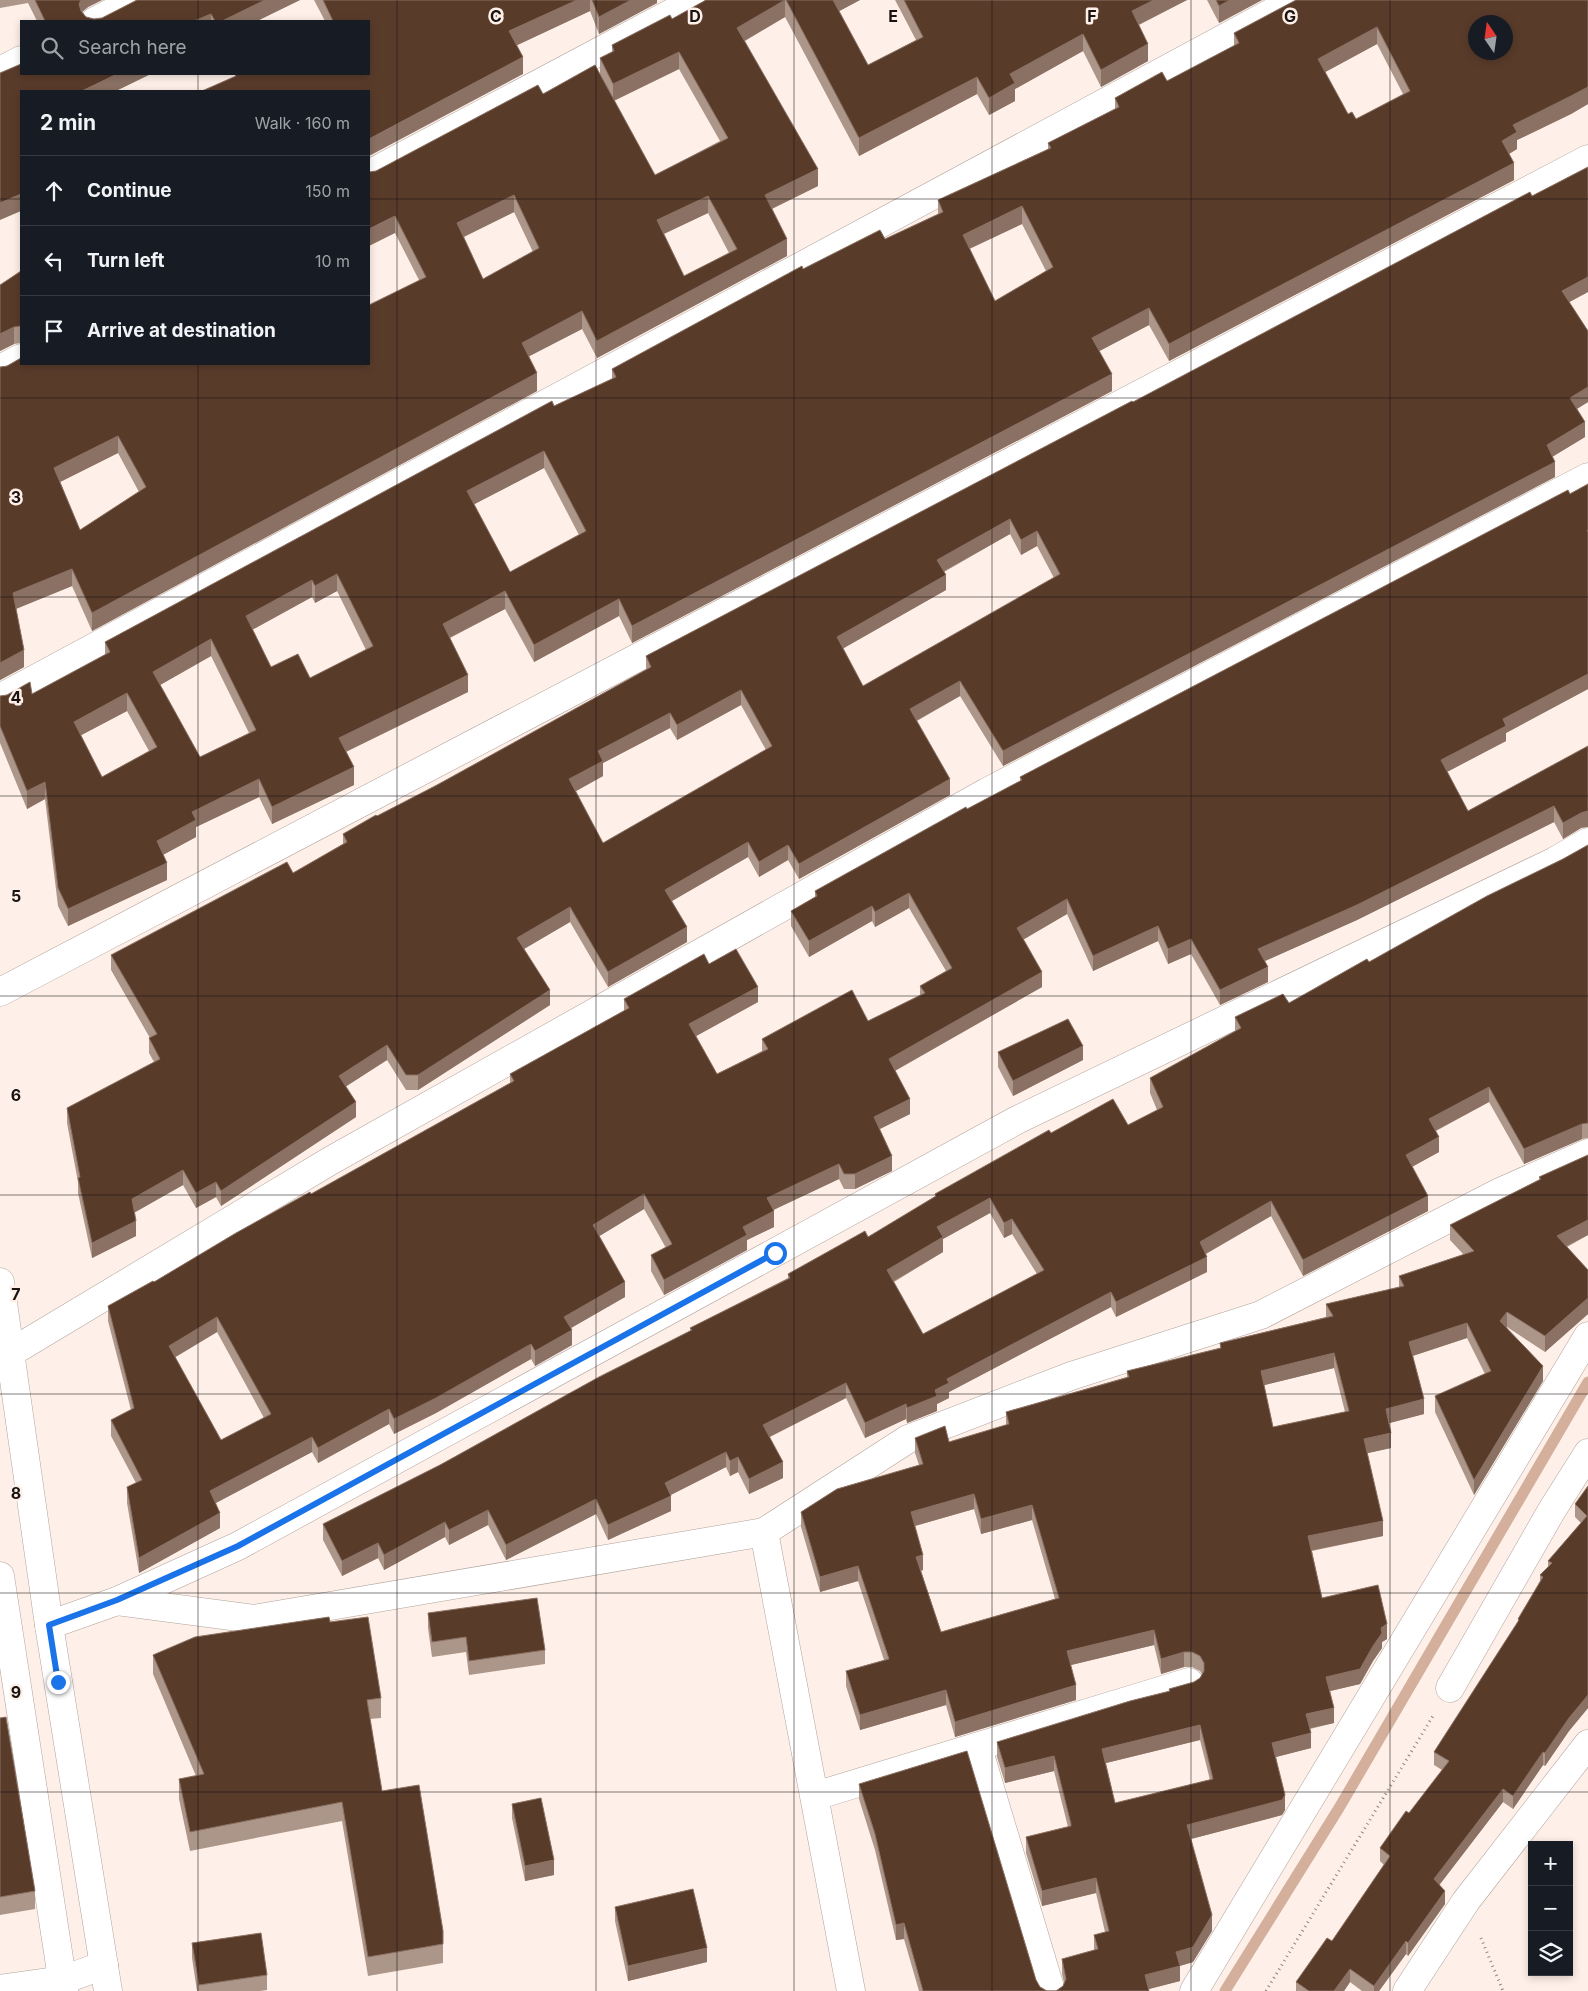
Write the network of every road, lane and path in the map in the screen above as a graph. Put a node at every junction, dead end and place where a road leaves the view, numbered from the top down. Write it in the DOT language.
graph roads {
  1 [pos="136,0"];
  2 [pos="696,0"];
  3 [pos="1295,0"];
  4 [pos="97,20"];
  5 [pos="20,61"];
  6 [pos="0,71"];
  7 [pos="1588,159"];
  8 [pos="370,173"];
  9 [pos="20,359"];
  10 [pos="0,370"];
  11 [pos="1588,477"];
  12 [pos="0,698"];
  13 [pos="1588,842"];
  14 [pos="0,992"];
  15 [pos="1588,1153"];
  16 [pos="0,1282"];
  17 [pos="1588,1336"];
  18 [pos="10,1353"];
  19 [pos="1588,1453"];
  20 [pos="764,1532"];
  21 [pos="0,1576"];
  22 [pos="117,1600"];
  23 [pos="49,1625"];
  24 [pos="4,1632"];
  25 [pos="1188,1682"];
  26 [pos="1450,1688"];
  27 [pos="1588,1744"];
  28 [pos="978,1748"];
  29 [pos="815,1796"];
  30 [pos="1466,1901"];
  31 [pos="106,1978"];
  32 [pos="64,1986"];
  33 [pos="0,1989"];
  34 [pos="851,1991"];
  35 [pos="1051,1991"];
  36 [pos="1194,1991"];
  37 [pos="1266,1991"];
  38 [pos="1407,1991"];
  39 [pos="1503,1991"];
  1 -- 4 [label="street"];
  2 -- 8 [label="street"];
  3 -- 12 [label="street"];
  5 -- 6 [label="street"];
  7 -- 14 [label="street"];
  9 -- 10 [label="street"];
  11 -- 18 [label="street"];
  13 -- 22 [label="street"];
  15 -- 20 [label="street"];
  16 -- 18 [label="street"];
  17 -- 36 [label="street"];
  18 -- 23 [label="street"];
  19 -- 26 [label="street"];
  20 -- 22 [label="street"];
  20 -- 29 [label="street"];
  21 -- 24 [label="street"];
  22 -- 23 [label="street"];
  23 -- 31 [label="street"];
  24 -- 32 [label="street"];
  25 -- 28 [label="street"];
  26 -- 37 [label="path"];
  27 -- 30 [label="street"];
  28 -- 29 [label="street"];
  28 -- 35 [label="street"];
  29 -- 34 [label="street"];
  30 -- 38 [label="street"];
  30 -- 39 [label="path"];
  31 -- 32 [label="street"];
  32 -- 33 [label="street"];
}
